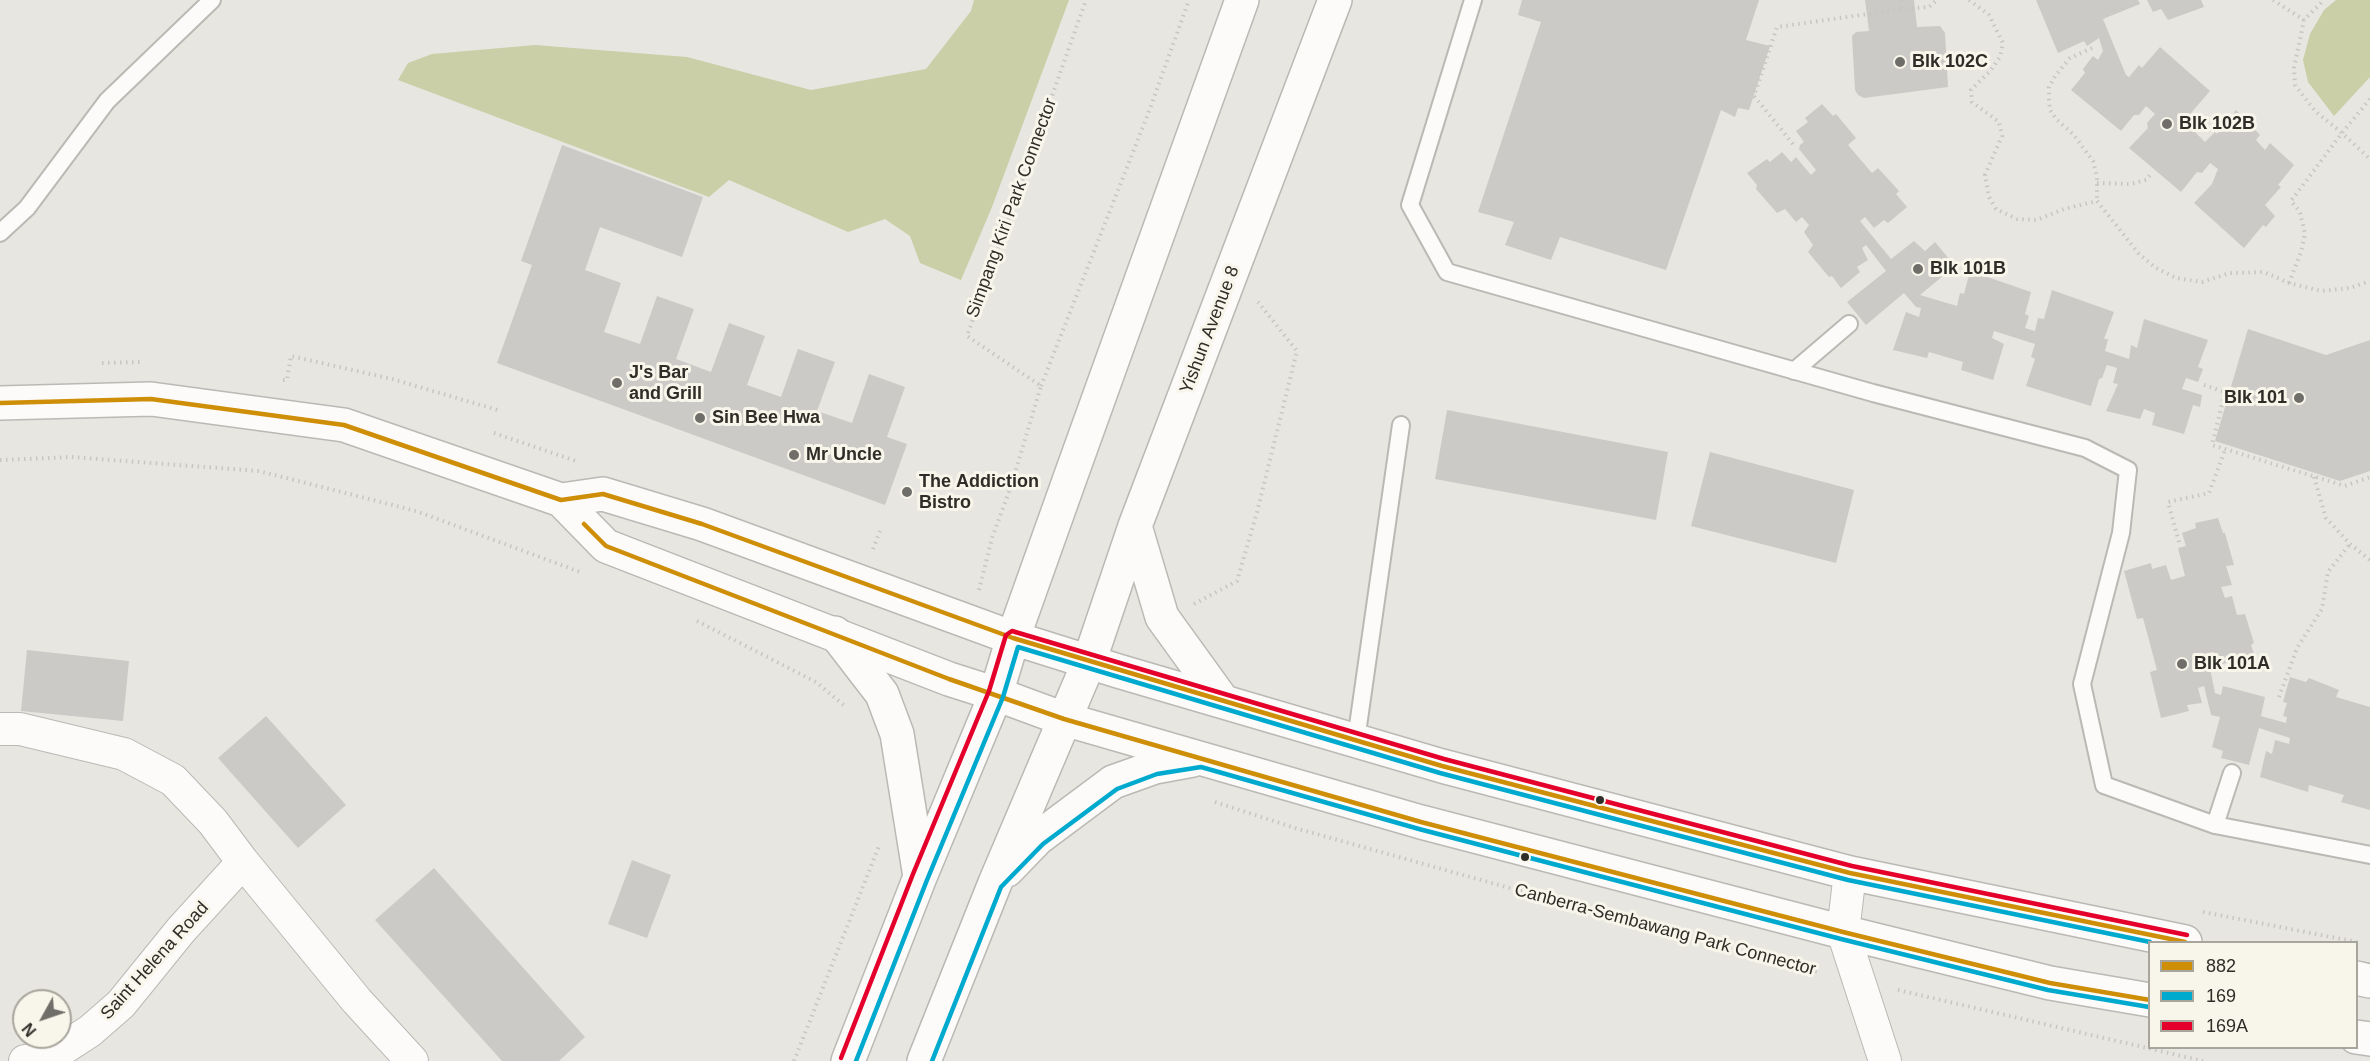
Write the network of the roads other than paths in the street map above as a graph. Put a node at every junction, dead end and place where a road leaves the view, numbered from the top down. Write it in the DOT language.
graph roads {
  1 [pos="212,0"];
  2 [pos="1242,0"];
  3 [pos="1335,0"];
  4 [pos="1473,0"];
  5 [pos="0,233"];
  6 [pos="1848,324"];
  7 [pos="1794,371"];
  8 [pos="0,403"];
  9 [pos="1401,424"];
  10 [pos="561,500"];
  11 [pos="1135,526"];
  12 [pos="836,633"];
  13 [pos="1013,638"];
  14 [pos="1089,662"];
  15 [pos="996,694"];
  16 [pos="1221,700"];
  17 [pos="1064,719"];
  18 [pos="0,729"];
  19 [pos="1356,740"];
  20 [pos="1201,759"];
  21 [pos="2232,773"];
  22 [pos="2215,825"];
  23 [pos="2370,855"];
  24 [pos="243,862"];
  25 [pos="1850,873"];
  26 [pos="921,877"];
  27 [pos="995,883"];
  28 [pos="1843,932"];
  29 [pos="2180,941"];
  30 [pos="2148,1000"];
  31 [pos="25,1061"];
  32 [pos="412,1061"];
  33 [pos="848,1061"];
  34 [pos="924,1061"];
  35 [pos="1885,1061"];
  1 -- 5 [label="lane"];
  2 -- 13 [label="main road"];
  3 -- 11 [label="main road, Yishun Avenue 8"];
  4 -- 7 [label="lane"];
  6 -- 7 [label="lane"];
  7 -- 22 [label="lane"];
  8 -- 10 [label="main road"];
  9 -- 19 [label="lane"];
  10 -- 12 [label="main road"];
  10 -- 13 [label="main road"];
  11 -- 14 [label="main road, Yishun Avenue 8"];
  11 -- 16 [label="main road"];
  12 -- 15 [label="main road"];
  12 -- 26 [label="main road"];
  13 -- 14 [label="main road"];
  13 -- 15 [label="main road"];
  14 -- 16 [label="main road"];
  14 -- 17 [label="main road, Yishun Avenue 8"];
  15 -- 17 [label="main road"];
  15 -- 26 [label="main road"];
  16 -- 19 [label="main road"];
  17 -- 20 [label="main road"];
  17 -- 27 [label="main road, Yishun Avenue 8"];
  18 -- 24 [label="street"];
  19 -- 25 [label="main road"];
  20 -- 27 [label="main road"];
  20 -- 28 [label="main road"];
  21 -- 22 [label="lane"];
  22 -- 23 [label="lane"];
  24 -- 31 [label="street, Saint Helena Road"];
  24 -- 32 [label="street"];
  25 -- 28 [label="street"];
  25 -- 29 [label="main road"];
  26 -- 33 [label="main road"];
  27 -- 34 [label="main road, Yishun Avenue 8"];
  28 -- 30 [label="main road"];
  28 -- 35 [label="street"];
}
